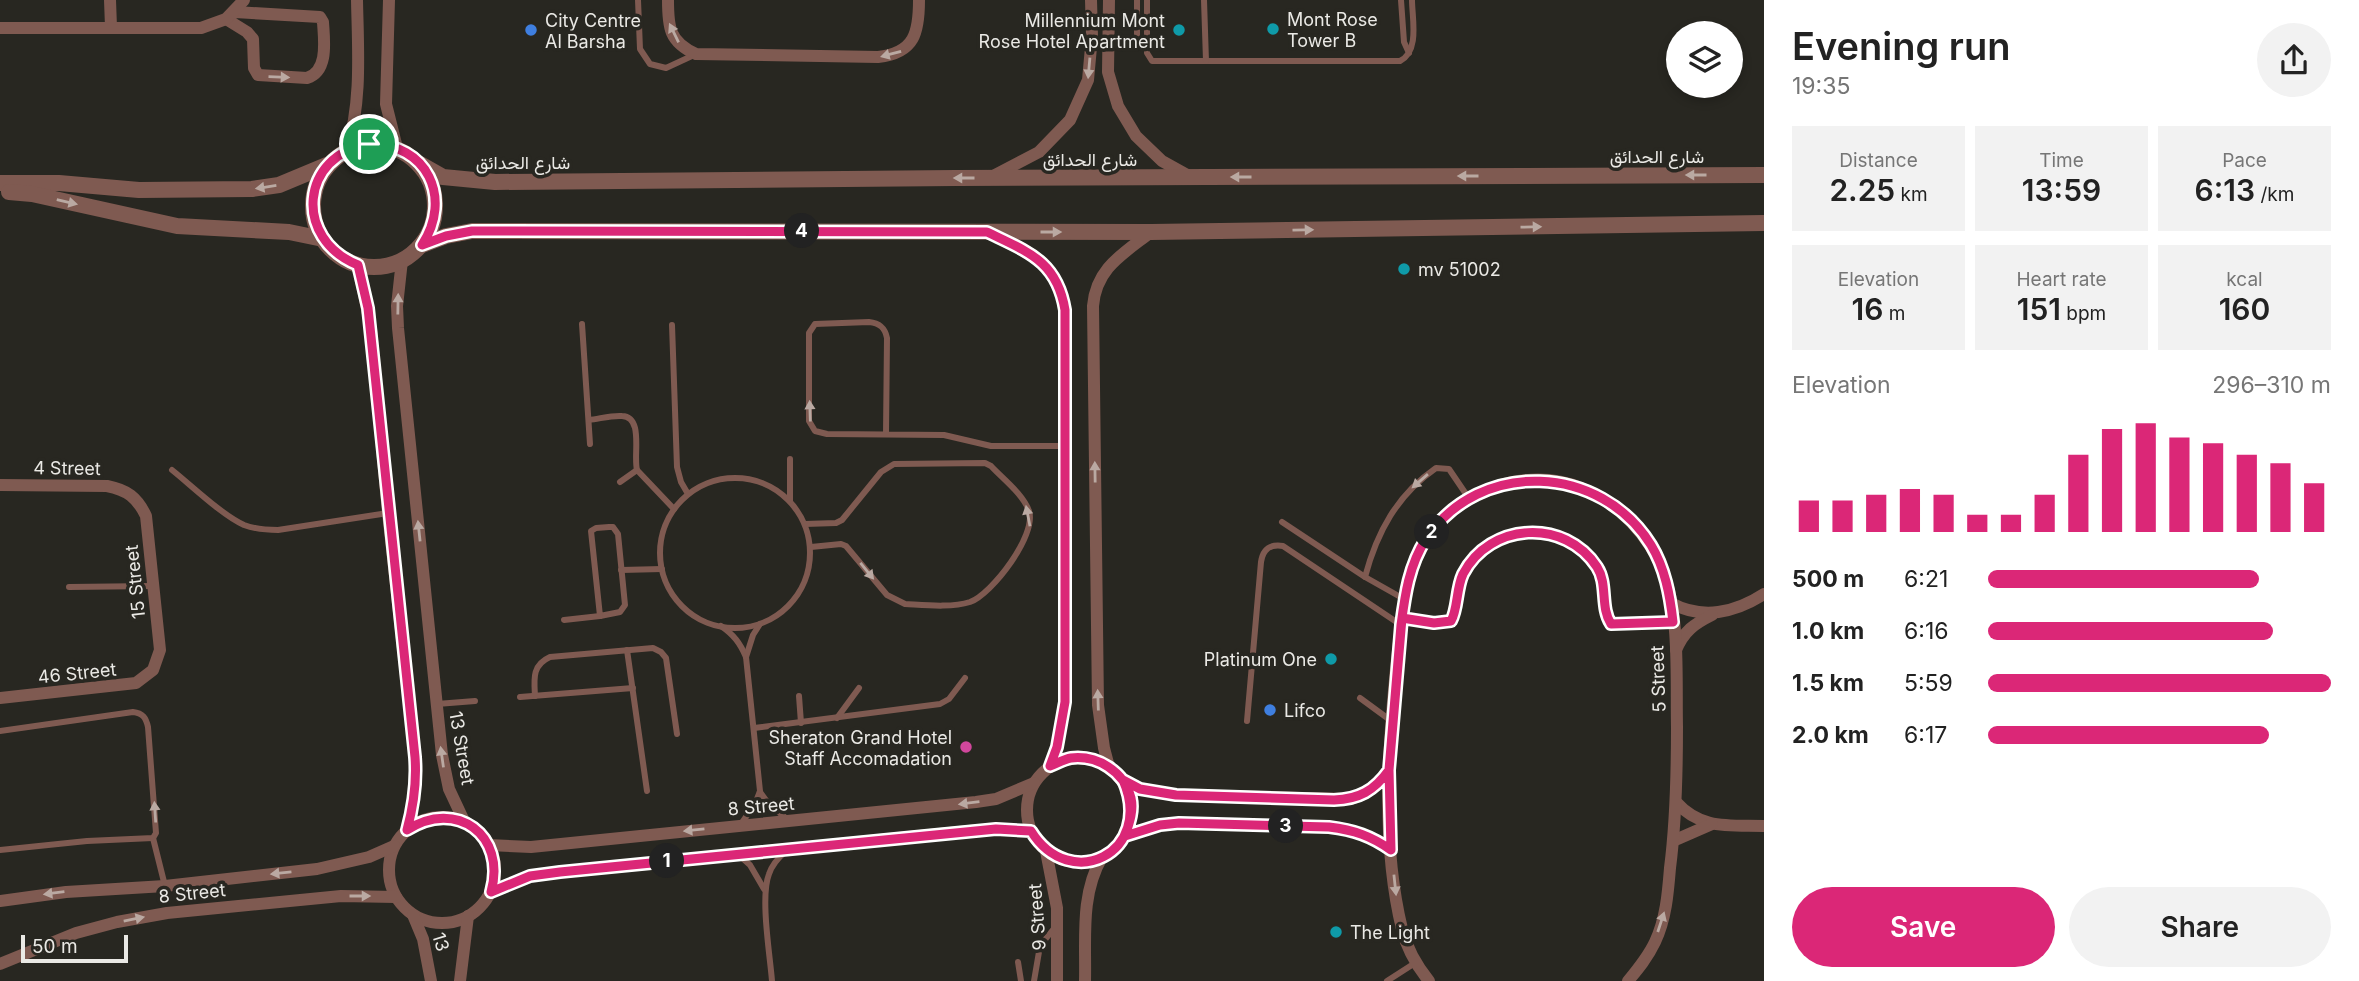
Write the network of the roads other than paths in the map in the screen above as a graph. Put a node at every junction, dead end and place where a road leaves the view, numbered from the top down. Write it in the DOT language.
graph roads {
  1 [pos="110,0"];
  2 [pos="244,0"];
  3 [pos="357,0"];
  4 [pos="388,0"];
  5 [pos="638,0"];
  6 [pos="668,0"];
  7 [pos="919,0"];
  8 [pos="1091,0"];
  9 [pos="1109,0"];
  10 [pos="1137,0"];
  11 [pos="1147,0"];
  12 [pos="1205,0"];
  13 [pos="1401,0"];
  14 [pos="1412,0"];
  15 [pos="230,16"];
  16 [pos="110,27"];
  17 [pos="0,28"];
  18 [pos="1137,38"];
  19 [pos="1409,53"];
  20 [pos="696,54"];
  21 [pos="1206,61"];
  22 [pos="397,148"];
  23 [pos="347,150"];
  24 [pos="329,164"];
  25 [pos="420,164"];
  26 [pos="1764,175"];
  27 [pos="990,178"];
  28 [pos="1193,178"];
  29 [pos="0,183"];
  30 [pos="0,192"];
  31 [pos="1764,223"];
  32 [pos="987,232"];
  33 [pos="1151,232"];
  34 [pos="323,239"];
  35 [pos="422,245"];
  36 [pos="402,260"];
  37 [pos="358,265"];
  38 [pos="582,324"];
  39 [pos="672,325"];
  40 [pos="589,420"];
  41 [pos="886,434"];
  42 [pos="590,444"];
  43 [pos="1065,446"];
  44 [pos="790,458"];
  45 [pos="172,470"];
  46 [pos="637,470"];
  47 [pos="620,482"];
  48 [pos="0,485"];
  49 [pos="131,494"];
  50 [pos="688,494"];
  51 [pos="1468,497"];
  52 [pos="790,501"];
  53 [pos="674,509"];
  54 [pos="388,513"];
  55 [pos="1282,522"];
  56 [pos="805,524"];
  57 [pos="811,547"];
  58 [pos="662,569"];
  59 [pos="621,570"];
  60 [pos="1365,577"];
  61 [pos="153,586"];
  62 [pos="69,587"];
  63 [pos="1764,594"];
  64 [pos="1405,599"];
  65 [pos="1671,603"];
  66 [pos="1715,613"];
  67 [pos="600,616"];
  68 [pos="564,620"];
  69 [pos="1402,621"];
  70 [pos="1673,622"];
  71 [pos="760,624"];
  72 [pos="721,626"];
  73 [pos="627,650"];
  74 [pos="1675,650"];
  75 [pos="746,657"];
  76 [pos="153,670"];
  77 [pos="965,678"];
  78 [pos="633,688"];
  79 [pos="859,688"];
  80 [pos="535,696"];
  81 [pos="799,696"];
  82 [pos="520,697"];
  83 [pos="0,698"];
  84 [pos="1360,698"];
  85 [pos="475,701"];
  86 [pos="437,704"];
  87 [pos="836,718"];
  88 [pos="1247,721"];
  89 [pos="1392,722"];
  90 [pos="801,723"];
  91 [pos="754,728"];
  92 [pos="0,732"];
  93 [pos="677,734"];
  94 [pos="1050,766"];
  95 [pos="1109,766"];
  96 [pos="1389,770"];
  97 [pos="1123,780"];
  98 [pos="1034,783"];
  99 [pos="647,791"];
  100 [pos="761,792"];
  101 [pos="1676,802"];
  102 [pos="464,821"];
  103 [pos="788,821"];
  104 [pos="1712,824"];
  105 [pos="740,825"];
  106 [pos="1764,826"];
  107 [pos="407,830"];
  108 [pos="1031,831"];
  109 [pos="1125,836"];
  110 [pos="153,838"];
  111 [pos="1673,841"];
  112 [pos="489,845"];
  113 [pos="394,846"];
  114 [pos="0,850"];
  115 [pos="786,850"];
  116 [pos="1391,850"];
  117 [pos="1046,851"];
  118 [pos="738,855"];
  119 [pos="1102,857"];
  120 [pos="165,886"];
  121 [pos="765,891"];
  122 [pos="491,892"];
  123 [pos="396,897"];
  124 [pos="0,901"];
  125 [pos="412,915"];
  126 [pos="468,916"];
  127 [pos="1057,924"];
  128 [pos="1018,962"];
  129 [pos="1415,963"];
  130 [pos="0,964"];
  131 [pos="431,981"];
  132 [pos="460,981"];
  133 [pos="772,981"];
  134 [pos="1021,981"];
  135 [pos="1034,981"];
  136 [pos="1057,981"];
  137 [pos="1085,981"];
  138 [pos="1387,981"];
  139 [pos="1429,981"];
  140 [pos="1628,981"];
  1 -- 16 [label="street"];
  2 -- 15 [label="street"];
  3 -- 23 [label="street"];
  4 -- 22 [label="street"];
  5 -- 20 [label="lane"];
  20 -- 6 [label="street, one-way"];
  7 -- 20 [label="street, one-way"];
  8 -- 27 [label="street, one-way"];
  9 -- 28 [label="street"];
  10 -- 18 [label="lane"];
  11 -- 21 [label="lane"];
  12 -- 21 [label="lane"];
  13 -- 19 [label="lane"];
  14 -- 19 [label="lane"];
  15 -- 15 [label="street, one-way"];
  15 -- 16 [label="street"];
  16 -- 17 [label="street"];
  19 -- 21 [label="lane"];
  22 -- 23 [label="street"];
  22 -- 25 [label="street"];
  23 -- 24 [label="street"];
  24 -- 29 [label="street, one-way"];
  24 -- 34 [label="street"];
  27 -- 25 [label="street, شارع الحدائق, one-way"];
  25 -- 35 [label="street"];
  26 -- 28 [label="street, شارع الحدائق, one-way"];
  27 -- 28 [label="street, شارع الحدائق"];
  30 -- 34 [label="street, one-way"];
  33 -- 31 [label="street, one-way"];
  32 -- 33 [label="street, one-way"];
  32 -- 35 [label="street"];
  32 -- 43 [label="street"];
  95 -- 33 [label="street, one-way"];
  34 -- 37 [label="street"];
  35 -- 36 [label="street"];
  36 -- 37 [label="street"];
  86 -- 36 [label="street, 13 Street, one-way"];
  37 -- 54 [label="street"];
  38 -- 40 [label="lane"];
  39 -- 50 [label="lane"];
  40 -- 42 [label="lane"];
  40 -- 46 [label="lane"];
  41 -- 41 [label="lane, one-way"];
  41 -- 43 [label="lane"];
  43 -- 94 [label="street"];
  44 -- 52 [label="lane"];
  45 -- 54 [label="lane"];
  46 -- 47 [label="lane"];
  46 -- 53 [label="lane"];
  48 -- 49 [label="street, 4 Street"];
  49 -- 61 [label="street, 15 Street"];
  50 -- 52 [label="lane"];
  50 -- 53 [label="lane"];
  51 -- 60 [label="lane, one-way"];
  51 -- 64 [label="street, 5 Street"];
  51 -- 65 [label="street, 5 Street"];
  52 -- 56 [label="lane"];
  53 -- 58 [label="lane"];
  54 -- 107 [label="street"];
  55 -- 60 [label="lane"];
  56 -- 57 [label="lane"];
  57 -- 56 [label="lane, one-way"];
  57 -- 71 [label="lane"];
  58 -- 59 [label="lane"];
  58 -- 72 [label="lane"];
  59 -- 67 [label="lane"];
  59 -- 67 [label="lane"];
  60 -- 64 [label="lane"];
  61 -- 62 [label="lane"];
  61 -- 76 [label="street, 15 Street"];
  63 -- 66 [label="street"];
  64 -- 69 [label="street, 5 Street"];
  65 -- 66 [label="street"];
  65 -- 70 [label="street, 5 Street"];
  66 -- 74 [label="street"];
  67 -- 68 [label="lane"];
  69 -- 70 [label="lane"];
  69 -- 88 [label="lane"];
  69 -- 89 [label="street, 5 Street"];
  70 -- 74 [label="street, 5 Street"];
  71 -- 72 [label="lane"];
  71 -- 75 [label="lane"];
  72 -- 75 [label="lane"];
  73 -- 78 [label="lane"];
  73 -- 80 [label="lane"];
  73 -- 93 [label="lane"];
  74 -- 101 [label="street, 5 Street"];
  75 -- 91 [label="lane"];
  76 -- 83 [label="street, 46 Street"];
  77 -- 87 [label="lane"];
  78 -- 80 [label="lane"];
  78 -- 99 [label="lane"];
  79 -- 87 [label="lane"];
  80 -- 82 [label="lane"];
  81 -- 90 [label="lane"];
  84 -- 89 [label="lane"];
  85 -- 86 [label="lane"];
  102 -- 86 [label="street, 13 Street, one-way"];
  87 -- 90 [label="lane"];
  89 -- 96 [label="street, 5 Street"];
  90 -- 91 [label="lane"];
  91 -- 100 [label="lane"];
  110 -- 92 [label="lane, one-way"];
  94 -- 95 [label="street"];
  94 -- 98 [label="street"];
  95 -- 97 [label="street"];
  96 -- 97 [label="street"];
  96 -- 116 [label="street, 5 Street"];
  97 -- 109 [label="street"];
  98 -- 103 [label="street, 8 Street, one-way"];
  98 -- 108 [label="street"];
  100 -- 103 [label="lane"];
  100 -- 105 [label="lane"];
  101 -- 104 [label="street"];
  101 -- 111 [label="street, 5 Street"];
  102 -- 107 [label="street"];
  102 -- 112 [label="street"];
  103 -- 105 [label="street, 8 Street"];
  104 -- 106 [label="street"];
  104 -- 111 [label="street"];
  105 -- 112 [label="street, 8 Street, one-way"];
  107 -- 113 [label="street"];
  108 -- 115 [label="street"];
  108 -- 117 [label="street"];
  109 -- 116 [label="street"];
  109 -- 119 [label="street"];
  110 -- 114 [label="lane"];
  110 -- 120 [label="lane"];
  140 -- 111 [label="street, 5 Street, one-way"];
  112 -- 122 [label="street"];
  113 -- 120 [label="street, 8 Street, one-way"];
  113 -- 123 [label="street"];
  115 -- 118 [label="street"];
  115 -- 121 [label="lane"];
  116 -- 129 [label="street, 5 Street, one-way"];
  117 -- 119 [label="street"];
  117 -- 127 [label="street, 9 Street"];
  118 -- 121 [label="lane"];
  118 -- 122 [label="street"];
  119 -- 137 [label="street"];
  120 -- 124 [label="street, 8 Street, one-way"];
  121 -- 133 [label="lane"];
  122 -- 126 [label="street"];
  123 -- 125 [label="street"];
  130 -- 123 [label="street, 8 Street, one-way"];
  125 -- 126 [label="street"];
  125 -- 131 [label="street, 13"];
  126 -- 132 [label="street, 13"];
  127 -- 135 [label="lane"];
  127 -- 136 [label="street, 9 Street"];
  128 -- 134 [label="lane"];
  129 -- 138 [label="lane"];
  129 -- 139 [label="street, 5 Street"];
}
